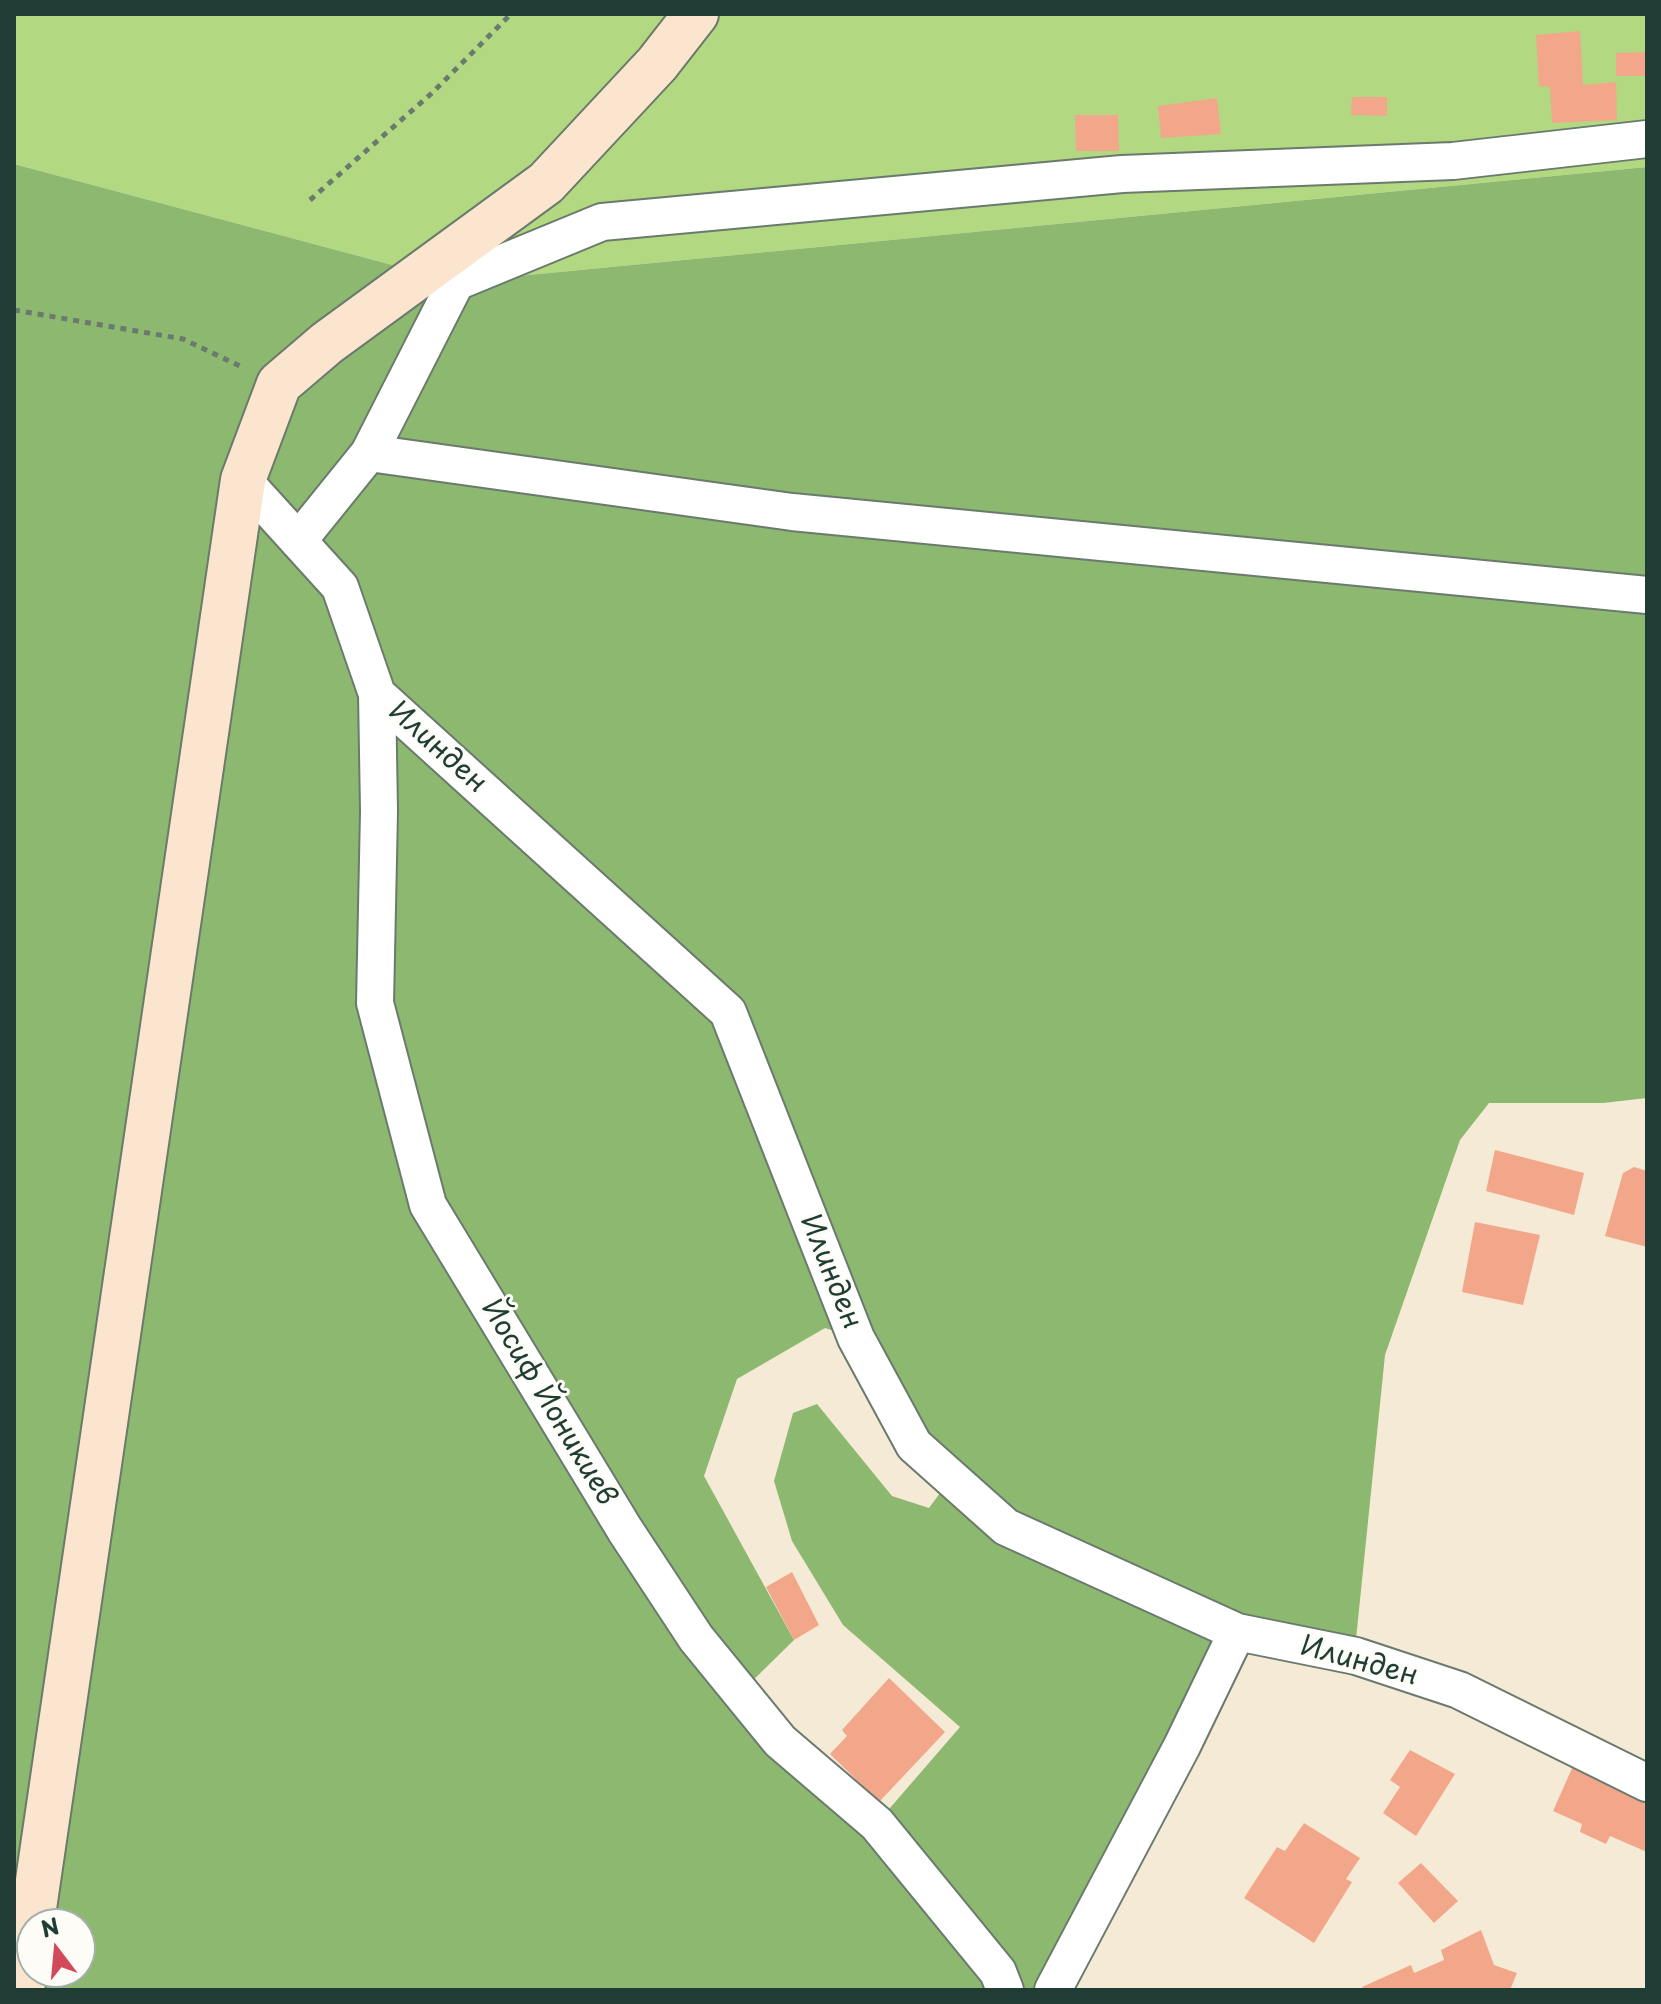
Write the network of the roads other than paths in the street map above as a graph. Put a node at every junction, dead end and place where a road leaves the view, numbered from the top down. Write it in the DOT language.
graph roads {
  1 [pos="696,14"];
  2 [pos="1647,139"];
  3 [pos="369,453"];
  4 [pos="243,480"];
  5 [pos="298,541"];
  6 [pos="1647,595"];
  7 [pos="377,694"];
  8 [pos="1237,1632"];
  9 [pos="1647,1783"];
  10 [pos="22,1990"];
  11 [pos="1005,1990"];
  12 [pos="1053,1990"];
  1 -- 4 [label="street"];
  2 -- 3 [label="street"];
  3 -- 5 [label="street"];
  3 -- 6 [label="street"];
  4 -- 5 [label="street, Илинден"];
  4 -- 10 [label="street"];
  5 -- 7 [label="street, Илинден"];
  7 -- 8 [label="street, Илинден"];
  7 -- 11 [label="street, Йосиф Йоникиев"];
  8 -- 9 [label="street, Илинден"];
  8 -- 12 [label="street"];
}
